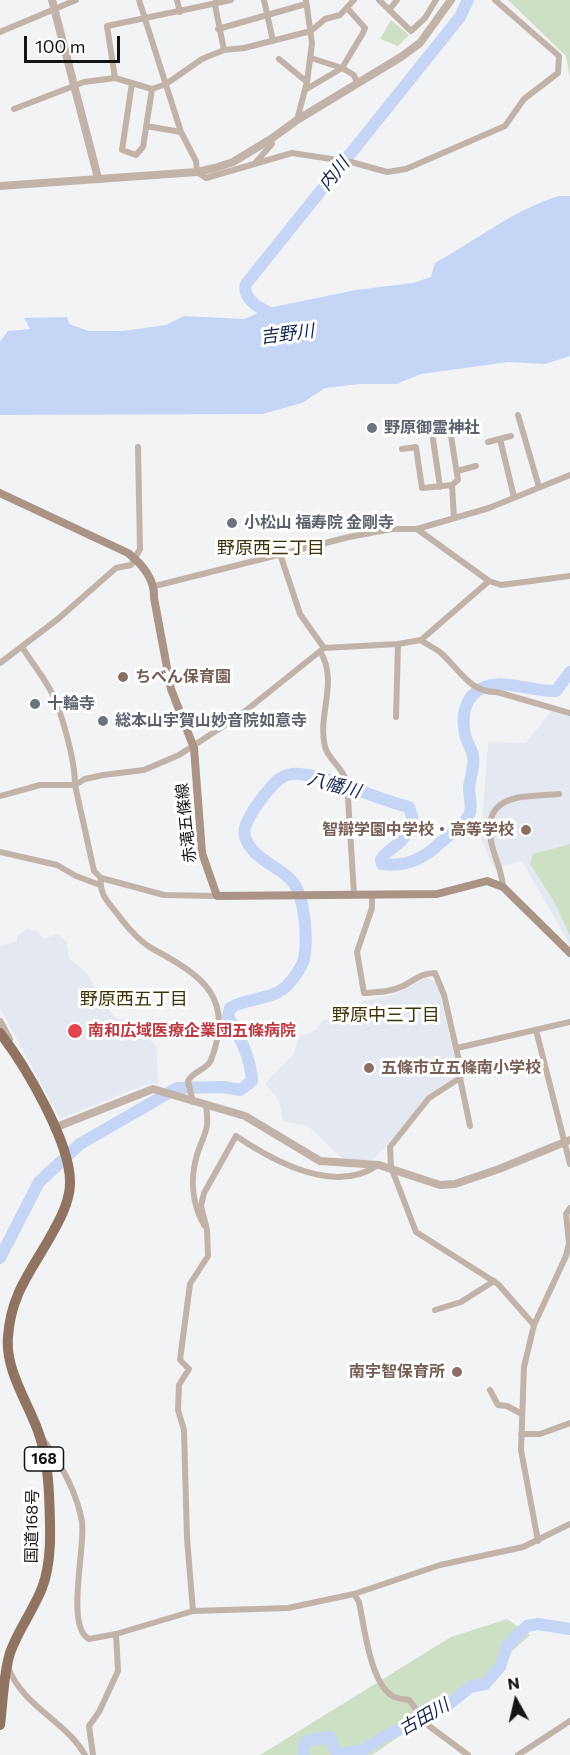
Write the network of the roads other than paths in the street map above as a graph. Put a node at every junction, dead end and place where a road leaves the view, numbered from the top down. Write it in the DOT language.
graph roads {
  1 [pos="52,0"];
  2 [pos="76,0"];
  3 [pos="139,0"];
  4 [pos="177,0"];
  5 [pos="231,0"];
  6 [pos="264,0"];
  7 [pos="354,0"];
  8 [pos="379,0"];
  9 [pos="397,0"];
  10 [pos="436,0"];
  11 [pos="451,0"];
  12 [pos="495,0"];
  13 [pos="215,2"];
  14 [pos="306,2"];
  15 [pos="347,8"];
  16 [pos="55,9"];
  17 [pos="389,10"];
  18 [pos="180,12"];
  19 [pos="268,15"];
  20 [pos="146,20"];
  21 [pos="219,29"];
  22 [pos="311,31"];
  23 [pos="0,32"];
  24 [pos="273,41"];
  25 [pos="224,50"];
  26 [pos="310,58"];
  27 [pos="279,59"];
  28 [pos="342,68"];
  29 [pos="115,78"];
  30 [pos="307,82"];
  31 [pos="132,83"];
  32 [pos="357,83"];
  33 [pos="166,84"];
  34 [pos="76,85"];
  35 [pos="152,89"];
  36 [pos="305,90"];
  37 [pos="14,108"];
  38 [pos="297,120"];
  39 [pos="146,126"];
  40 [pos="182,132"];
  41 [pos="271,140"];
  42 [pos="256,162"];
  43 [pos="197,172"];
  44 [pos="98,178"];
  45 [pos="0,186"];
  46 [pos="518,415"];
  47 [pos="451,436"];
  48 [pos="511,436"];
  49 [pos="500,439"];
  50 [pos="433,440"];
  51 [pos="488,442"];
  52 [pos="138,447"];
  53 [pos="402,449"];
  54 [pos="476,466"];
  55 [pos="457,471"];
  56 [pos="570,475"];
  57 [pos="452,485"];
  58 [pos="440,487"];
  59 [pos="539,487"];
  60 [pos="0,493"];
  61 [pos="514,497"];
  62 [pos="454,519"];
  63 [pos="417,529"];
  64 [pos="280,554"];
  65 [pos="136,560"];
  66 [pos="570,576"];
  67 [pos="489,581"];
  68 [pos="154,586"];
  69 [pos="421,640"];
  70 [pos="398,644"];
  71 [pos="22,647"];
  72 [pos="322,650"];
  73 [pos="0,663"];
  74 [pos="570,713"];
  75 [pos="396,717"];
  76 [pos="194,748"];
  77 [pos="75,785"];
  78 [pos="559,794"];
  79 [pos="0,796"];
  80 [pos="0,852"];
  81 [pos="101,881"];
  82 [pos="503,887"];
  83 [pos="354,894"];
  84 [pos="372,894"];
  85 [pos="217,896"];
  86 [pos="570,953"];
  87 [pos="0,1022"];
  88 [pos="570,1022"];
  89 [pos="536,1030"];
  90 [pos="0,1033"];
  91 [pos="457,1048"];
  92 [pos="16,1053"];
  93 [pos="460,1078"];
  94 [pos="186,1096"];
  95 [pos="206,1105"];
  96 [pos="470,1126"];
  97 [pos="54,1128"];
  98 [pos="568,1141"];
  99 [pos="379,1164"];
  100 [pos="570,1164"];
  101 [pos="391,1167"];
  102 [pos="570,1208"];
  103 [pos="207,1230"];
  104 [pos="494,1281"];
  105 [pos="435,1310"];
  106 [pos="534,1326"];
  107 [pos="490,1390"];
  108 [pos="522,1414"];
  109 [pos="570,1423"];
  110 [pos="39,1434"];
  111 [pos="521,1434"];
  112 [pos="570,1524"];
  113 [pos="538,1541"];
  114 [pos="354,1594"];
  115 [pos="193,1611"];
  116 [pos="116,1634"];
  117 [pos="7,1665"];
  118 [pos="570,1720"];
  119 [pos="0,1724"];
  120 [pos="85,1755"];
  121 [pos="93,1755"];
  122 [pos="468,1755"];
  123 [pos="518,1755"];
  1 -- 16 [label="street"];
  2 -- 16 [label="street"];
  3 -- 20 [label="street"];
  4 -- 18 [label="street"];
  5 -- 13 [label="street"];
  6 -- 19 [label="street"];
  7 -- 15 [label="street"];
  8 -- 17 [label="street"];
  9 -- 17 [label="street"];
  10 -- 17 [label="street"];
  11 -- 32 [label="street"];
  12 -- 42 [label="street"];
  13 -- 18 [label="street"];
  13 -- 21 [label="street"];
  14 -- 19 [label="street"];
  14 -- 22 [label="street"];
  15 -- 22 [label="street"];
  15 -- 28 [label="street"];
  16 -- 23 [label="street"];
  16 -- 34 [label="street"];
  18 -- 20 [label="street"];
  19 -- 21 [label="street"];
  19 -- 24 [label="street"];
  20 -- 29 [label="street"];
  20 -- 33 [label="street"];
  21 -- 25 [label="street"];
  22 -- 24 [label="street"];
  22 -- 26 [label="street"];
  24 -- 25 [label="street"];
  25 -- 33 [label="street"];
  26 -- 28 [label="street"];
  26 -- 30 [label="street"];
  27 -- 30 [label="street"];
  28 -- 32 [label="street"];
  28 -- 36 [label="street"];
  29 -- 31 [label="street"];
  29 -- 34 [label="street"];
  30 -- 36 [label="street"];
  31 -- 35 [label="street"];
  31 -- 39 [label="street"];
  32 -- 38 [label="street"];
  33 -- 35 [label="street"];
  33 -- 40 [label="street"];
  34 -- 37 [label="street"];
  34 -- 44 [label="street"];
  35 -- 39 [label="street"];
  36 -- 38 [label="street"];
  38 -- 41 [label="street"];
  39 -- 40 [label="street"];
  40 -- 43 [label="street"];
  41 -- 42 [label="street"];
  41 -- 43 [label="street"];
  42 -- 43 [label="street"];
  43 -- 44 [label="street"];
  44 -- 45 [label="street"];
  46 -- 59 [label="street"];
  47 -- 55 [label="street"];
  48 -- 49 [label="street"];
  49 -- 51 [label="street"];
  49 -- 61 [label="street"];
  50 -- 58 [label="street"];
  52 -- 65 [label="street"];
  53 -- 58 [label="street"];
  54 -- 55 [label="street"];
  55 -- 57 [label="street"];
  56 -- 59 [label="street"];
  57 -- 58 [label="street"];
  57 -- 62 [label="street"];
  59 -- 61 [label="street"];
  60 -- 65 [label="main road, 赤滝五條線"];
  61 -- 62 [label="street"];
  62 -- 63 [label="street"];
  63 -- 64 [label="street"];
  63 -- 67 [label="street"];
  64 -- 68 [label="street"];
  64 -- 72 [label="street"];
  65 -- 68 [label="main road, 赤滝五條線"];
  65 -- 71 [label="street"];
  66 -- 67 [label="street"];
  67 -- 69 [label="street"];
  68 -- 76 [label="main road, 赤滝五條線"];
  69 -- 70 [label="street"];
  69 -- 74 [label="street"];
  70 -- 72 [label="street"];
  70 -- 75 [label="street"];
  71 -- 73 [label="street"];
  71 -- 77 [label="street"];
  72 -- 76 [label="street"];
  72 -- 83 [label="street"];
  76 -- 77 [label="street"];
  76 -- 85 [label="main road, 赤滝五條線"];
  77 -- 79 [label="street"];
  77 -- 81 [label="street"];
  78 -- 82 [label="street"];
  80 -- 81 [label="street"];
  81 -- 85 [label="street"];
  81 -- 94 [label="street"];
  82 -- 84 [label="main road"];
  82 -- 86 [label="main road"];
  83 -- 84 [label="main road"];
  83 -- 85 [label="main road"];
  84 -- 91 [label="street"];
  87 -- 92 [label="street"];
  88 -- 89 [label="street"];
  89 -- 91 [label="street"];
  89 -- 98 [label="street"];
  90 -- 92 [label="highway, 国道168号 / 168"];
  91 -- 93 [label="street"];
  92 -- 97 [label="highway, 国道168号 / 168"];
  93 -- 96 [label="street"];
  93 -- 101 [label="street"];
  94 -- 95 [label="street"];
  94 -- 97 [label="street"];
  95 -- 99 [label="street"];
  95 -- 103 [label="street"];
  97 -- 110 [label="highway, 国道168号 / 168"];
  98 -- 100 [label="street"];
  98 -- 101 [label="street"];
  99 -- 101 [label="street"];
  99 -- 103 [label="street"];
  101 -- 104 [label="street"];
  102 -- 106 [label="street"];
  103 -- 115 [label="street"];
  104 -- 105 [label="street"];
  104 -- 106 [label="street"];
  106 -- 108 [label="street"];
  107 -- 108 [label="street"];
  108 -- 111 [label="street"];
  109 -- 111 [label="street"];
  110 -- 116 [label="street"];
  110 -- 117 [label="highway, 国道168号 / 168"];
  111 -- 113 [label="street"];
  112 -- 113 [label="street"];
  113 -- 114 [label="street"];
  114 -- 115 [label="street"];
  114 -- 122 [label="street"];
  115 -- 116 [label="street"];
  116 -- 121 [label="street"];
  117 -- 119 [label="highway, 国道168号 / 168"];
  117 -- 120 [label="street"];
  118 -- 123 [label="street"];
}
